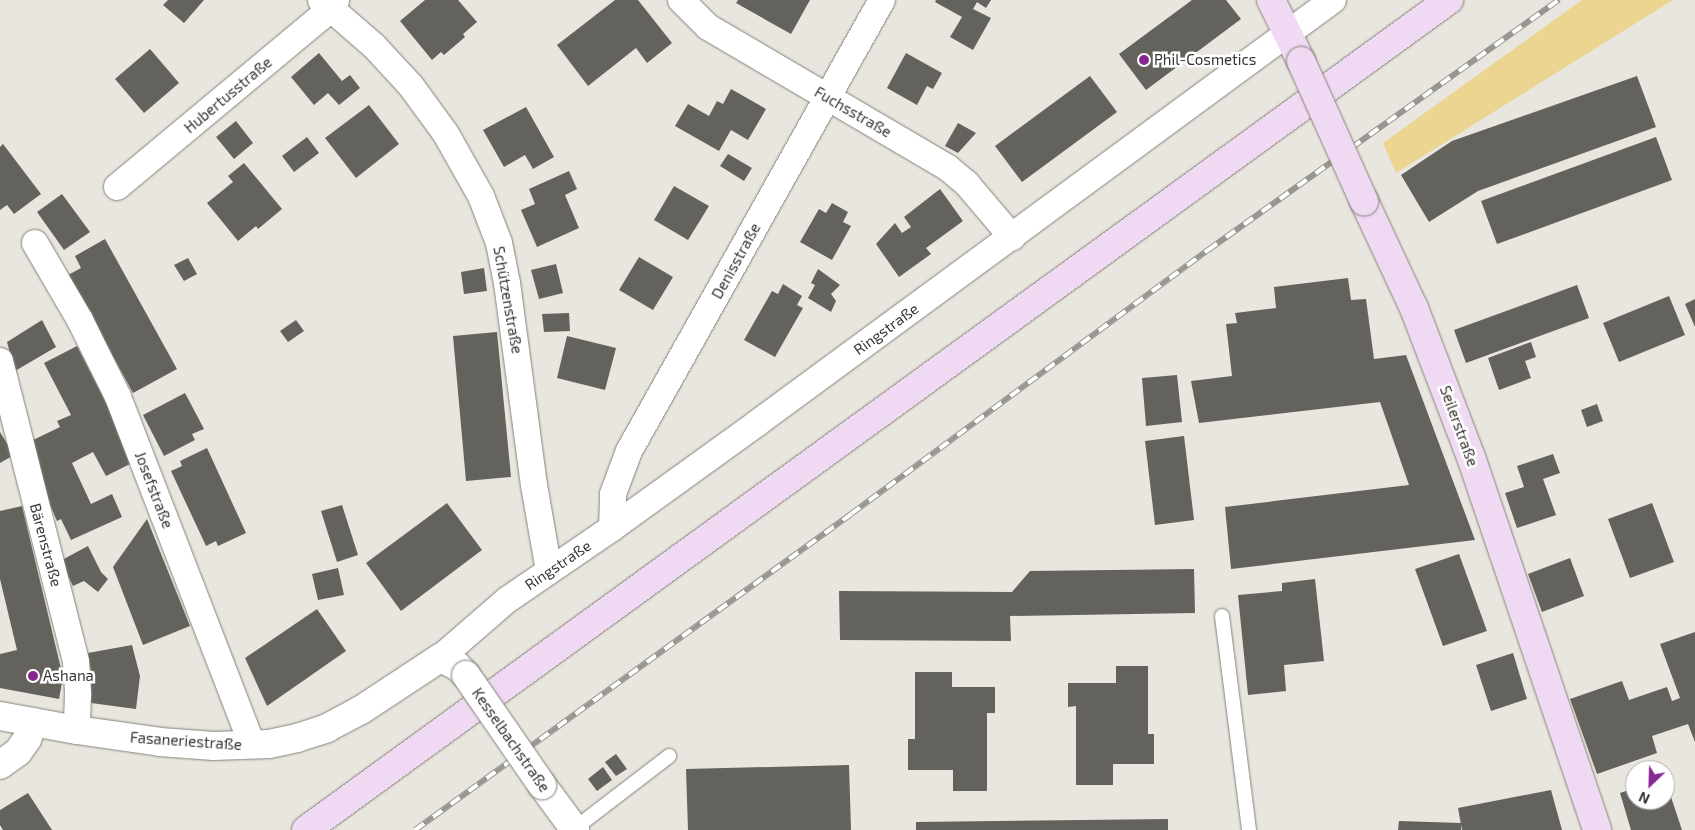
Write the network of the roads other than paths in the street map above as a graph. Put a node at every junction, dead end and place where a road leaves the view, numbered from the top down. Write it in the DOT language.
graph roads {
  1 [pos="681,0"];
  2 [pos="882,0"];
  3 [pos="1271,0"];
  4 [pos="1332,0"];
  5 [pos="1449,0"];
  6 [pos="329,2"];
  7 [pos="1288,34"];
  8 [pos="828,97"];
  9 [pos="118,187"];
  10 [pos="1012,237"];
  11 [pos="35,243"];
  12 [pos="0,361"];
  13 [pos="612,528"];
  14 [pos="549,571"];
  15 [pos="1222,616"];
  16 [pos="440,658"];
  17 [pos="0,716"];
  18 [pos="34,722"];
  19 [pos="77,730"];
  20 [pos="252,745"];
  21 [pos="669,756"];
  22 [pos="0,765"];
  23 [pos="306,830"];
  24 [pos="575,830"];
  25 [pos="1249,830"];
  26 [pos="1598,830"];
  1 -- 8 [label="street, Fuchsstraße"];
  2 -- 8 [label="street, Denisstraße"];
  3 -- 7 [label="main road, Seilerstraße"];
  4 -- 7 [label="street, Ringstraße"];
  5 -- 23 [label="main road"];
  6 -- 9 [label="street, Hubertusstraße"];
  6 -- 14 [label="street, Schützenstraße"];
  7 -- 10 [label="street, Ringstraße"];
  7 -- 26 [label="main road, Seilerstraße, bridge"];
  8 -- 10 [label="street, Fuchsstraße"];
  8 -- 13 [label="street, Denisstraße"];
  10 -- 13 [label="street, Ringstraße"];
  11 -- 20 [label="street, Josefstraße"];
  12 -- 19 [label="street, Bärenstraße"];
  13 -- 14 [label="street, Ringstraße"];
  14 -- 16 [label="street, Ringstraße"];
  15 -- 25 [label="lane"];
  16 -- 20 [label="street, Fasaneriestraße"];
  16 -- 24 [label="street, Kesselbachstraße, bridge"];
  17 -- 18 [label="street, Fasaneriestraße"];
  18 -- 19 [label="street, Fasaneriestraße"];
  18 -- 22 [label="street"];
  19 -- 20 [label="street, Fasaneriestraße"];
  21 -- 24 [label="lane"];
}
